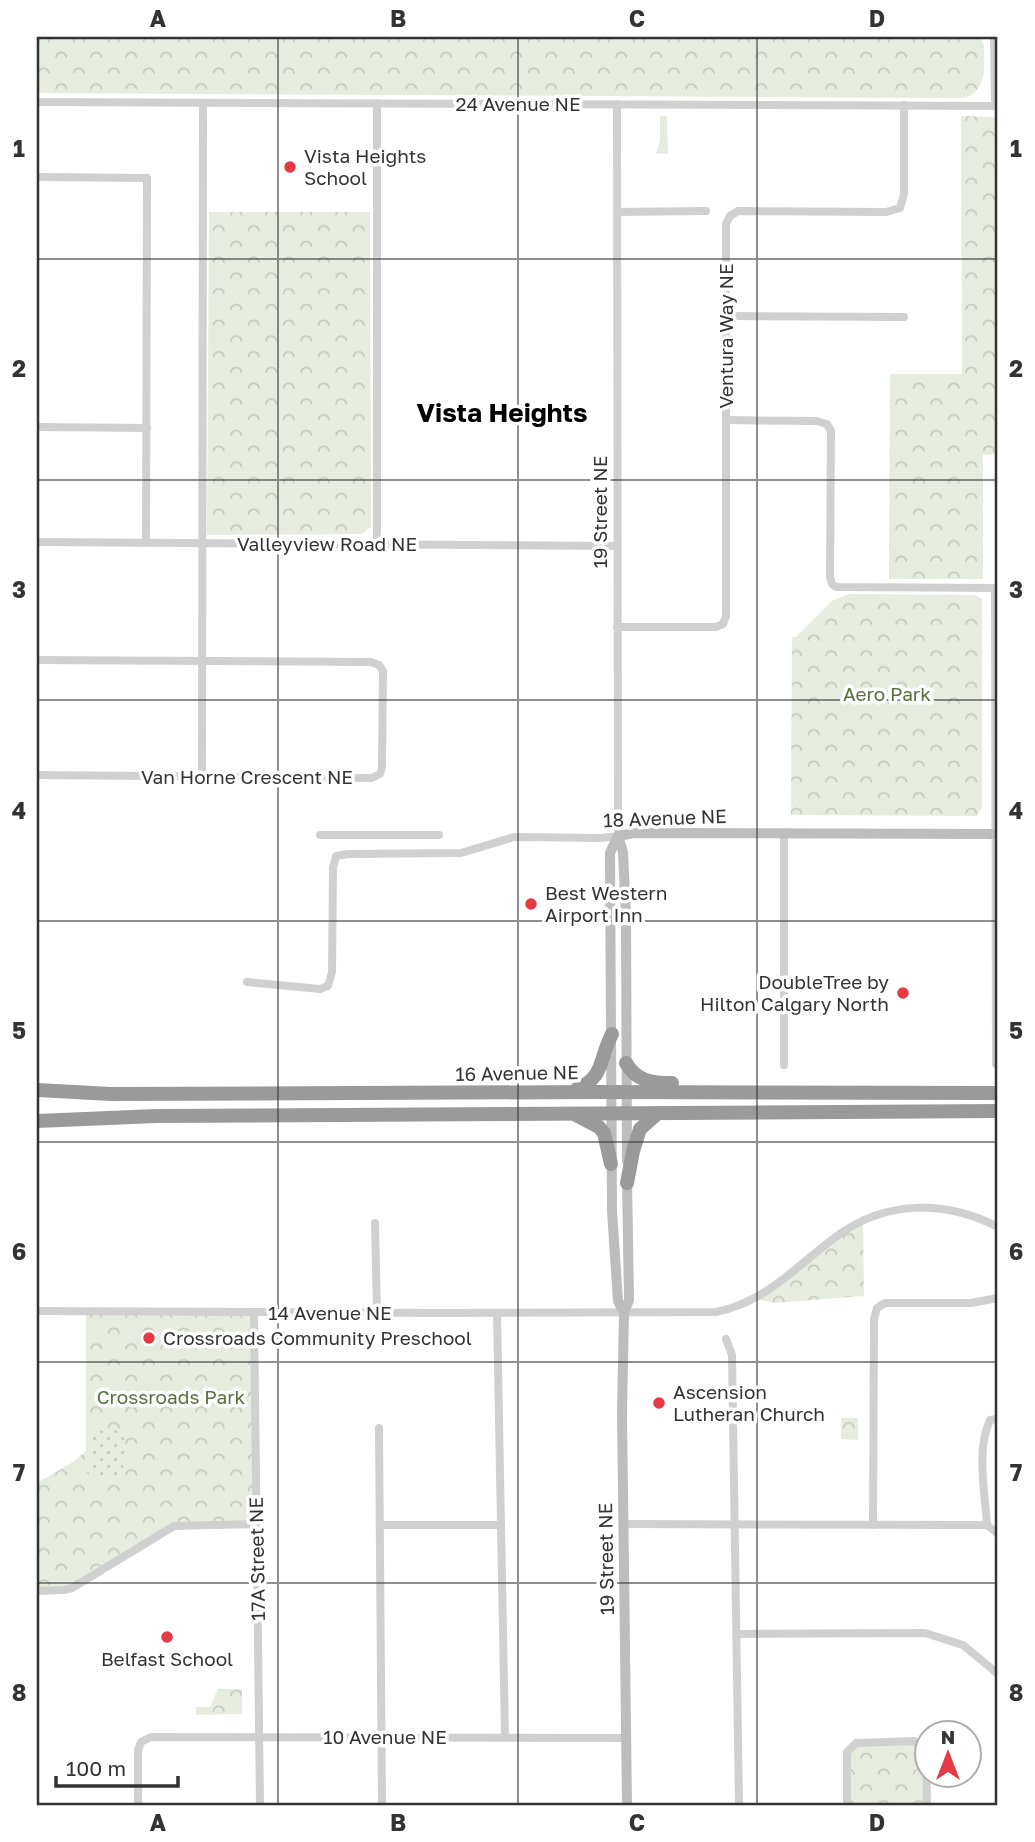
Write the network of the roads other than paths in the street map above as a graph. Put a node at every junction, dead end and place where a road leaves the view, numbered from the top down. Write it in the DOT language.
graph roads {
  1 [pos="994,37"];
  2 [pos="37,102"];
  3 [pos="204,103"];
  4 [pos="377,103"];
  5 [pos="617,104"];
  6 [pos="904,105"];
  7 [pos="997,106"];
  8 [pos="37,177"];
  9 [pos="706,211"];
  10 [pos="618,212"];
  11 [pos="726,316"];
  12 [pos="904,317"];
  13 [pos="726,420"];
  14 [pos="37,427"];
  15 [pos="146,428"];
  16 [pos="37,542"];
  17 [pos="146,542"];
  18 [pos="203,543"];
  19 [pos="377,544"];
  20 [pos="617,546"];
  21 [pos="997,588"];
  22 [pos="617,627"];
  23 [pos="37,660"];
  24 [pos="203,662"];
  25 [pos="37,775"];
  26 [pos="202,776"];
  27 [pos="784,834"];
  28 [pos="997,834"];
  29 [pos="320,835"];
  30 [pos="439,835"];
  31 [pos="618,836"];
  32 [pos="247,982"];
  33 [pos="612,1034"];
  34 [pos="626,1063"];
  35 [pos="996,1064"];
  36 [pos="784,1065"];
  37 [pos="37,1090"];
  38 [pos="566,1092"];
  39 [pos="619,1092"];
  40 [pos="776,1092"];
  41 [pos="998,1093"];
  42 [pos="998,1111"];
  43 [pos="571,1113"];
  44 [pos="618,1113"];
  45 [pos="659,1113"];
  46 [pos="37,1121"];
  47 [pos="611,1164"];
  48 [pos="627,1183"];
  49 [pos="375,1223"];
  50 [pos="998,1227"];
  51 [pos="998,1298"];
  52 [pos="37,1311"];
  53 [pos="377,1312"];
  54 [pos="254,1313"];
  55 [pos="497,1313"];
  56 [pos="624,1313"];
  57 [pos="726,1339"];
  58 [pos="998,1419"];
  59 [pos="379,1428"];
  60 [pos="257,1524"];
  61 [pos="623,1524"];
  62 [pos="381,1525"];
  63 [pos="501,1525"];
  64 [pos="734,1525"];
  65 [pos="873,1525"];
  66 [pos="987,1525"];
  67 [pos="998,1534"];
  68 [pos="37,1591"];
  69 [pos="737,1634"];
  70 [pos="998,1674"];
  71 [pos="259,1737"];
  72 [pos="380,1737"];
  73 [pos="505,1737"];
  74 [pos="626,1738"];
  75 [pos="138,1805"];
  76 [pos="260,1805"];
  77 [pos="382,1805"];
  78 [pos="627,1805"];
  79 [pos="739,1805"];
  80 [pos="847,1805"];
  81 [pos="927,1805"];
  1 -- 7 [label="street"];
  2 -- 3 [label="street, 24 Avenue NE"];
  3 -- 4 [label="street, 24 Avenue NE"];
  3 -- 18 [label="street"];
  4 -- 5 [label="street, 24 Avenue NE"];
  4 -- 19 [label="street"];
  5 -- 6 [label="street, 24 Avenue NE"];
  5 -- 10 [label="street, 19 Street NE"];
  6 -- 7 [label="street, 24 Avenue NE"];
  6 -- 11 [label="street, Ventura Way NE"];
  8 -- 15 [label="street"];
  9 -- 10 [label="street"];
  10 -- 20 [label="street, 19 Street NE"];
  11 -- 12 [label="street"];
  11 -- 13 [label="street, Ventura Way NE"];
  13 -- 21 [label="street"];
  13 -- 22 [label="street, Ventura Way NE"];
  14 -- 15 [label="street"];
  15 -- 17 [label="street"];
  16 -- 17 [label="street, Valleyview Road NE"];
  17 -- 18 [label="street, Valleyview Road NE"];
  18 -- 19 [label="street, Valleyview Road NE"];
  18 -- 24 [label="street"];
  19 -- 20 [label="street, Valleyview Road NE"];
  20 -- 22 [label="street, 19 Street NE"];
  21 -- 28 [label="street"];
  22 -- 31 [label="street, 19 Street NE"];
  23 -- 24 [label="street, Van Horne Crescent NE"];
  24 -- 26 [label="street"];
  24 -- 26 [label="street, Van Horne Crescent NE"];
  25 -- 26 [label="street, Van Horne Crescent NE"];
  27 -- 28 [label="street, 18 Avenue NE"];
  27 -- 31 [label="street, 18 Avenue NE"];
  27 -- 36 [label="street"];
  28 -- 35 [label="street"];
  29 -- 30 [label="street"];
  31 -- 32 [label="street, 18 Avenue NE"];
  31 -- 33 [label="street, 19 Street NE"];
  31 -- 34 [label="street, 19 Street NE"];
  33 -- 38 [label="highway"];
  33 -- 39 [label="street, 19 Street NE"];
  34 -- 39 [label="street, 19 Street NE"];
  34 -- 40 [label="highway"];
  37 -- 38 [label="highway, 16 Avenue NE"];
  38 -- 39 [label="highway, 16 Avenue NE"];
  39 -- 40 [label="highway, 16 Avenue NE"];
  39 -- 44 [label="street, 19 Street NE"];
  40 -- 41 [label="highway, 16 Avenue NE"];
  42 -- 45 [label="highway, 16 Avenue NE"];
  43 -- 44 [label="highway, 16 Avenue NE"];
  43 -- 46 [label="highway, 16 Avenue NE"];
  43 -- 47 [label="highway"];
  44 -- 45 [label="highway, 16 Avenue NE"];
  44 -- 47 [label="street, 19 Street NE"];
  44 -- 48 [label="street, 19 Street NE"];
  45 -- 48 [label="highway"];
  47 -- 56 [label="street, 19 Street NE"];
  48 -- 56 [label="street, 19 Street NE"];
  49 -- 53 [label="street"];
  50 -- 56 [label="street, 14 Avenue NE"];
  51 -- 65 [label="street"];
  52 -- 54 [label="street, 14 Avenue NE"];
  53 -- 54 [label="street, 14 Avenue NE"];
  53 -- 55 [label="street, 14 Avenue NE"];
  54 -- 60 [label="street, 17A Street NE"];
  55 -- 56 [label="street, 14 Avenue NE"];
  55 -- 63 [label="street"];
  56 -- 61 [label="street, 19 Street NE"];
  57 -- 64 [label="street"];
  58 -- 66 [label="street"];
  59 -- 62 [label="street"];
  60 -- 68 [label="street"];
  60 -- 71 [label="street, 17A Street NE"];
  61 -- 64 [label="street"];
  61 -- 74 [label="street, 19 Street NE"];
  62 -- 63 [label="street"];
  62 -- 72 [label="street"];
  63 -- 73 [label="street"];
  64 -- 65 [label="street"];
  64 -- 69 [label="street"];
  65 -- 66 [label="street"];
  66 -- 67 [label="street"];
  69 -- 70 [label="street"];
  69 -- 79 [label="street"];
  71 -- 72 [label="street, 10 Avenue NE"];
  71 -- 75 [label="street, 10 Avenue NE"];
  71 -- 76 [label="street, 17A Street NE"];
  72 -- 73 [label="street, 10 Avenue NE"];
  72 -- 77 [label="street"];
  73 -- 74 [label="street, 10 Avenue NE"];
  74 -- 78 [label="street, 19 Street NE"];
  80 -- 81 [label="street"];
}
